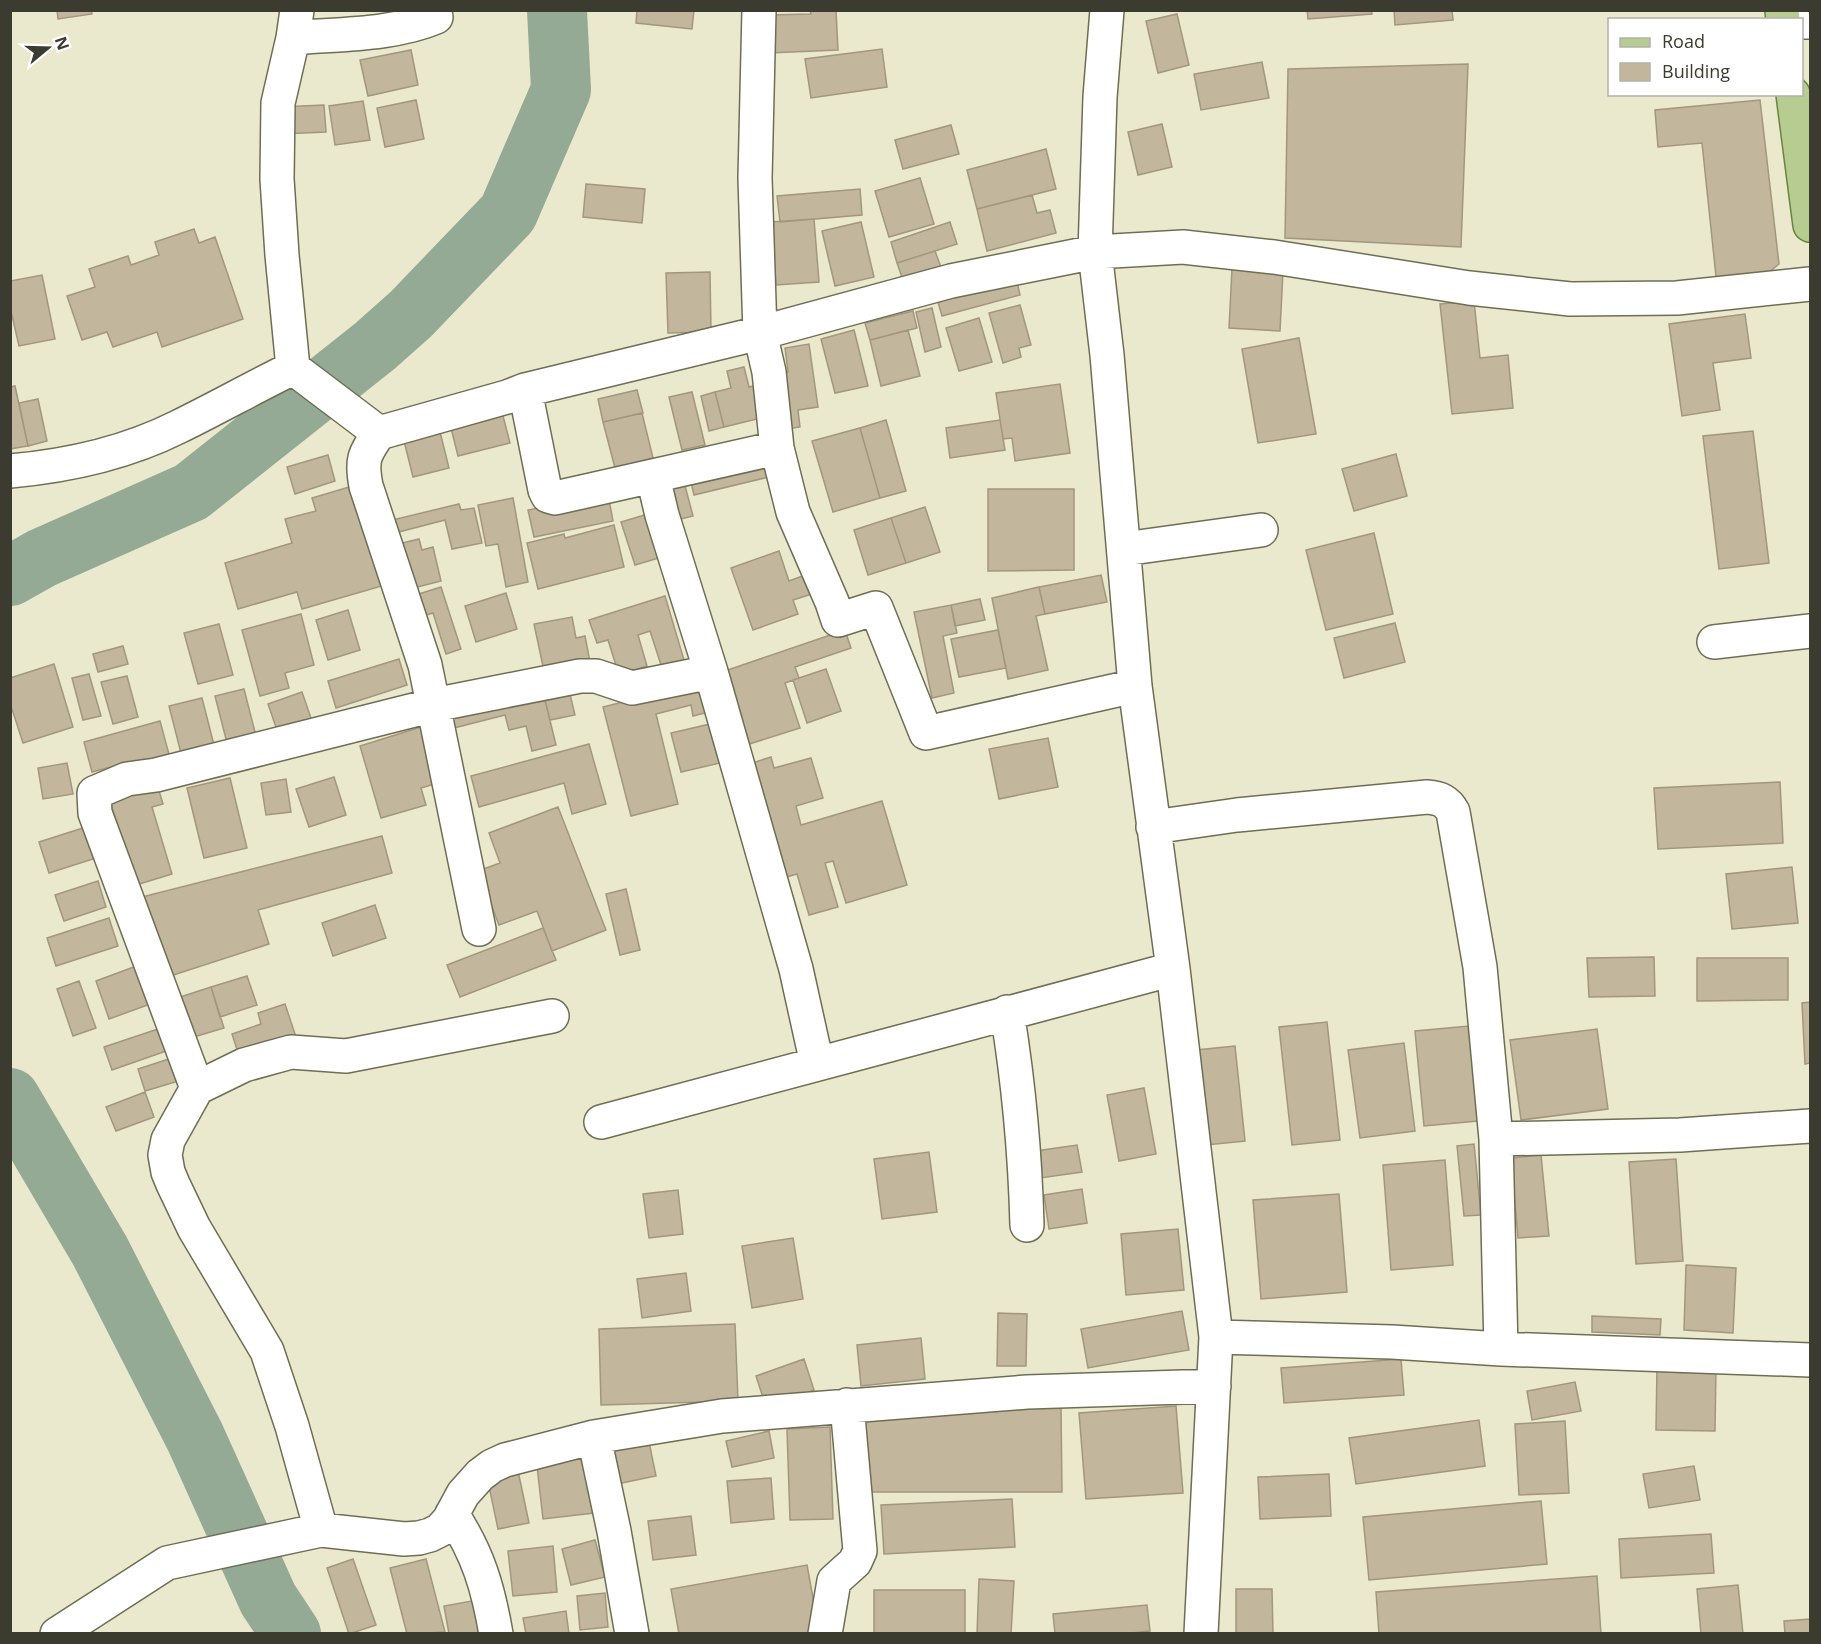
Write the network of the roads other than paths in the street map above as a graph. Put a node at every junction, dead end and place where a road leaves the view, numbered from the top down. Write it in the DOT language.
graph roads {
  1 [pos="759,10"];
  2 [pos="1107,10"];
  3 [pos="436,17"];
  4 [pos="295,24"];
  5 [pos="1793,96"];
  6 [pos="1810,225"];
  7 [pos="1095,252"];
  8 [pos="1810,284"];
  9 [pos="760,333"];
  10 [pos="297,371"];
  11 [pos="525,390"];
  12 [pos="372,427"];
  13 [pos="777,448"];
  14 [pos="10,471"];
  15 [pos="653,477"];
  16 [pos="1261,530"];
  17 [pos="1124,549"];
  18 [pos="1810,631"];
  19 [pos="1714,642"];
  20 [pos="711,672"];
  21 [pos="1135,686"];
  22 [pos="434,705"];
  23 [pos="1153,826"];
  24 [pos="479,929"];
  25 [pos="1173,969"];
  26 [pos="1006,1012"];
  27 [pos="552,1016"];
  28 [pos="818,1064"];
  29 [pos="197,1088"];
  30 [pos="601,1122"];
  31 [pos="1810,1126"];
  32 [pos="1496,1139"];
  33 [pos="1027,1225"];
  34 [pos="1216,1337"];
  35 [pos="1501,1350"];
  36 [pos="1810,1360"];
  37 [pos="1214,1386"];
  38 [pos="847,1405"];
  39 [pos="594,1437"];
  40 [pos="453,1514"];
  41 [pos="313,1531"];
  42 [pos="57,1634"];
  43 [pos="496,1634"];
  44 [pos="632,1634"];
  45 [pos="825,1634"];
  46 [pos="1201,1634"];
  1 -- 9 [label="street"];
  2 -- 7 [label="street"];
  3 -- 4 [label="street"];
  4 -- 10 [label="street"];
  5 -- 6 [label="main road"];
  7 -- 8 [label="street"];
  7 -- 9 [label="street"];
  7 -- 17 [label="street"];
  9 -- 11 [label="street"];
  9 -- 13 [label="street"];
  10 -- 12 [label="street"];
  10 -- 14 [label="street"];
  11 -- 12 [label="street"];
  11 -- 15 [label="street"];
  12 -- 22 [label="street"];
  13 -- 15 [label="street"];
  13 -- 21 [label="street"];
  15 -- 20 [label="street"];
  16 -- 17 [label="street"];
  17 -- 21 [label="street"];
  18 -- 19 [label="street"];
  20 -- 22 [label="street"];
  20 -- 28 [label="street"];
  21 -- 23 [label="street"];
  22 -- 24 [label="street"];
  22 -- 29 [label="street"];
  23 -- 25 [label="street"];
  23 -- 32 [label="street"];
  25 -- 26 [label="street"];
  25 -- 34 [label="street"];
  26 -- 28 [label="street"];
  26 -- 33 [label="street"];
  27 -- 29 [label="street"];
  28 -- 30 [label="street"];
  29 -- 41 [label="street"];
  31 -- 32 [label="street"];
  32 -- 35 [label="street"];
  34 -- 35 [label="street"];
  34 -- 37 [label="street"];
  35 -- 36 [label="street"];
  37 -- 38 [label="street"];
  37 -- 46 [label="street"];
  38 -- 39 [label="street"];
  38 -- 45 [label="street"];
  39 -- 40 [label="street"];
  39 -- 44 [label="street"];
  40 -- 41 [label="street"];
  40 -- 43 [label="street"];
  41 -- 42 [label="street"];
}
